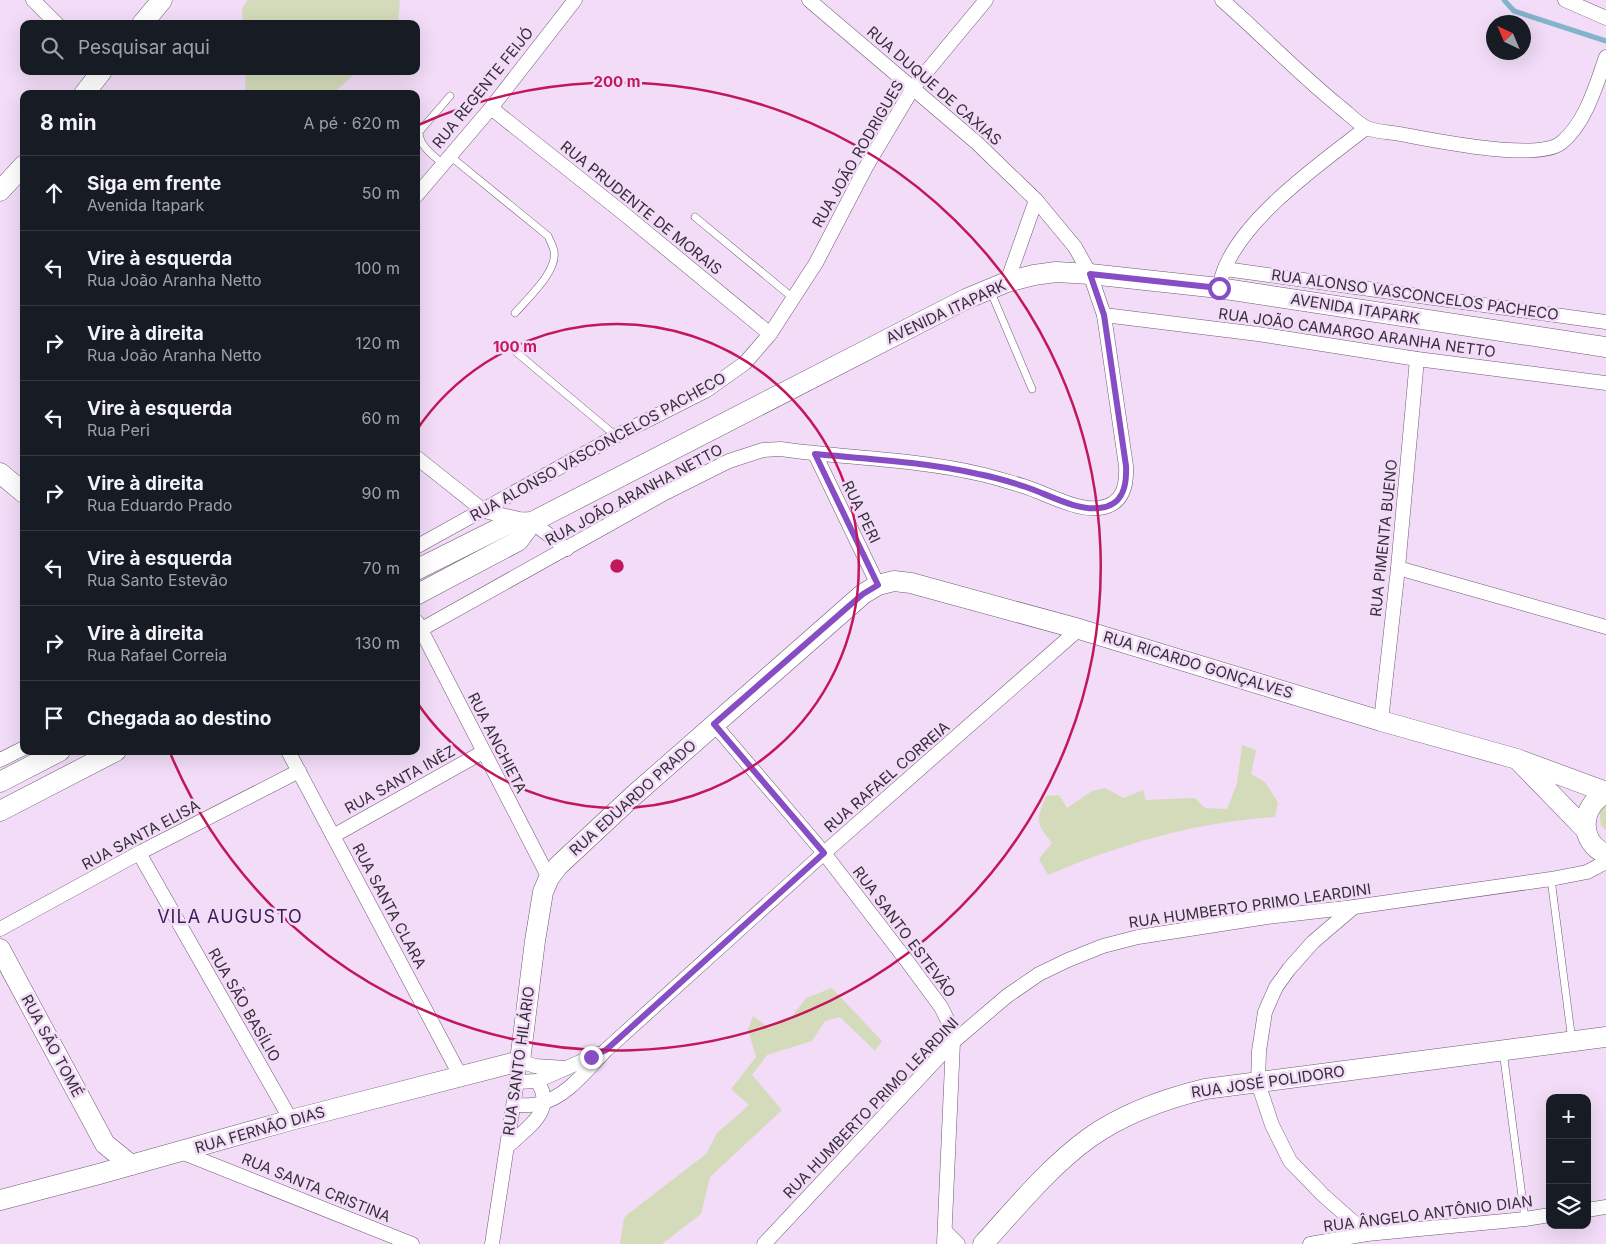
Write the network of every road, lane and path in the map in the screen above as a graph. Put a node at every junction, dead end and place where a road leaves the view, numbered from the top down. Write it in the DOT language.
graph roads {
  1 [pos="33,0"];
  2 [pos="162,0"];
  3 [pos="575,0"];
  4 [pos="809,0"];
  5 [pos="986,0"];
  6 [pos="1222,0"];
  7 [pos="1565,0"];
  8 [pos="1598,10"];
  9 [pos="53,20"];
  10 [pos="145,20"];
  11 [pos="1605,62"];
  12 [pos="99,75"];
  13 [pos="913,88"];
  14 [pos="87,90"];
  15 [pos="450,96"];
  16 [pos="491,108"];
  17 [pos="1366,128"];
  18 [pos="420,131"];
  19 [pos="420,140"];
  20 [pos="447,160"];
  21 [pos="20,169"];
  22 [pos="0,191"];
  23 [pos="420,191"];
  24 [pos="1036,200"];
  25 [pos="695,217"];
  26 [pos="1090,274"];
  27 [pos="1222,278"];
  28 [pos="998,286"];
  29 [pos="793,298"];
  30 [pos="515,313"];
  31 [pos="1104,315"];
  32 [pos="1606,322"];
  33 [pos="770,334"];
  34 [pos="1605,346"];
  35 [pos="510,347"];
  36 [pos="1418,358"];
  37 [pos="1606,383"];
  38 [pos="1032,388"];
  39 [pos="616,436"];
  40 [pos="815,454"];
  41 [pos="420,460"];
  42 [pos="0,473"];
  43 [pos="20,490"];
  44 [pos="484,511"];
  45 [pos="532,522"];
  46 [pos="420,545"];
  47 [pos="567,549"];
  48 [pos="420,568"];
  49 [pos="1398,568"];
  50 [pos="878,585"];
  51 [pos="420,593"];
  52 [pos="420,625"];
  53 [pos="1606,627"];
  54 [pos="1079,629"];
  55 [pos="420,630"];
  56 [pos="1381,721"];
  57 [pos="714,724"];
  58 [pos="20,750"];
  59 [pos="483,752"];
  60 [pos="52,755"];
  61 [pos="108,755"];
  62 [pos="290,755"];
  63 [pos="1517,759"];
  64 [pos="0,760"];
  65 [pos="299,771"];
  66 [pos="0,782"];
  67 [pos="1606,792"];
  68 [pos="0,811"];
  69 [pos="1585,829"];
  70 [pos="333,836"];
  71 [pos="139,853"];
  72 [pos="824,853"];
  73 [pos="1604,856"];
  74 [pos="549,878"];
  75 [pos="1551,879"];
  76 [pos="1354,907"];
  77 [pos="0,929"];
  78 [pos="2,956"];
  79 [pos="1606,1037"];
  80 [pos="1572,1041"];
  81 [pos="953,1042"];
  82 [pos="1502,1049"];
  83 [pos="606,1050"];
  84 [pos="520,1060"];
  85 [pos="566,1068"];
  86 [pos="461,1076"];
  87 [pos="537,1081"];
  88 [pos="517,1082"];
  89 [pos="1258,1083"];
  90 [pos="545,1102"];
  91 [pos="514,1105"];
  92 [pos="291,1120"];
  93 [pos="105,1144"];
  94 [pos="508,1146"];
  95 [pos="181,1152"];
  96 [pos="131,1165"];
  97 [pos="99,1174"];
  98 [pos="0,1200"];
  99 [pos="1606,1207"];
  100 [pos="1591,1209"];
  101 [pos="1546,1216"];
  102 [pos="1525,1220"];
  103 [pos="1367,1234"];
  104 [pos="945,1238"];
  105 [pos="412,1244"];
  106 [pos="492,1244"];
  107 [pos="764,1244"];
  108 [pos="958,1244"];
  109 [pos="983,1244"];
  110 [pos="1310,1244"];
  1 -- 9 [label="street"];
  2 -- 10 [label="street"];
  3 -- 16 [label="street, RUA REGENTE FEIJÓ"];
  4 -- 13 [label="street, RUA DUQUE DE CAXIAS"];
  5 -- 13 [label="street, RUA JOÃO RODRIGUES"];
  6 -- 17 [label="street"];
  7 -- 8 [label="street"];
  11 -- 17 [label="street"];
  12 -- 14 [label="street"];
  13 -- 24 [label="street, RUA DUQUE DE CAXIAS"];
  13 -- 29 [label="street, RUA JOÃO RODRIGUES"];
  15 -- 18 [label="lane"];
  16 -- 20 [label="street, RUA REGENTE FEIJÓ"];
  16 -- 33 [label="street, RUA PRUDENTE DE MORAIS"];
  17 -- 27 [label="street"];
  19 -- 20 [label="lane"];
  20 -- 23 [label="street, RUA REGENTE FEIJÓ"];
  20 -- 30 [label="lane"];
  21 -- 22 [label="street"];
  24 -- 26 [label="street, RUA DUQUE DE CAXIAS"];
  24 -- 28 [label="street"];
  25 -- 29 [label="lane"];
  26 -- 27 [label="street, AVENIDA ITAPARK"];
  26 -- 28 [label="street, AVENIDA ITAPARK"];
  26 -- 31 [label="street, RUA JOÃO ARANHA NETTO"];
  27 -- 32 [label="street, RUA ALONSO VASCONCELOS PACHECO"];
  27 -- 34 [label="street, AVENIDA ITAPARK"];
  28 -- 38 [label="lane"];
  28 -- 45 [label="street, AVENIDA ITAPARK"];
  29 -- 33 [label="street, RUA JOÃO RODRIGUES"];
  31 -- 36 [label="street, RUA JOÃO CAMARGO ARANHA NETTO"];
  31 -- 40 [label="street, RUA JOÃO ARANHA NETTO"];
  33 -- 39 [label="street, RUA ALONSO VASCONCELOS PACHECO"];
  35 -- 39 [label="lane"];
  36 -- 37 [label="street, RUA JOÃO CAMARGO ARANHA NETTO"];
  36 -- 49 [label="street, RUA PIMENTA BUENO"];
  39 -- 44 [label="street, RUA ALONSO VASCONCELOS PACHECO"];
  40 -- 47 [label="street, RUA JOÃO ARANHA NETTO"];
  40 -- 50 [label="street, RUA PERI"];
  41 -- 44 [label="street"];
  42 -- 43 [label="street"];
  44 -- 45 [label="street"];
  44 -- 46 [label="street, RUA ALONSO VASCONCELOS PACHECO"];
  45 -- 47 [label="street"];
  45 -- 48 [label="street, AVENIDA ITAPARK"];
  45 -- 51 [label="street, AVENIDA ITAPARK"];
  47 -- 52 [label="street, RUA JOÃO ARANHA NETTO"];
  49 -- 53 [label="street"];
  49 -- 56 [label="street, RUA PIMENTA BUENO"];
  50 -- 54 [label="street, RUA RICARDO GONÇALVES"];
  50 -- 57 [label="street, RUA EDUARDO PRADO"];
  54 -- 56 [label="street, RUA RICARDO GONÇALVES"];
  54 -- 72 [label="street, RUA RAFAEL CORREIA"];
  55 -- 59 [label="street, RUA ANCHIETA"];
  56 -- 63 [label="street, RUA RICARDO GONÇALVES"];
  57 -- 72 [label="street, RUA SANTO ESTEVÃO"];
  57 -- 74 [label="street, RUA EDUARDO PRADO"];
  58 -- 64 [label="street"];
  59 -- 70 [label="street, RUA SANTA INÊZ"];
  59 -- 74 [label="street, RUA ANCHIETA"];
  60 -- 66 [label="street"];
  61 -- 68 [label="street"];
  62 -- 65 [label="street, RUA SANTA CLARA"];
  63 -- 67 [label="street, RUA RICARDO GONÇALVES"];
  63 -- 69 [label="street"];
  65 -- 70 [label="street, RUA SANTA CLARA"];
  65 -- 71 [label="street, RUA SANTA ELISA"];
  67 -- 69 [label="street"];
  69 -- 73 [label="street"];
  70 -- 86 [label="street, RUA SANTA CLARA"];
  71 -- 77 [label="street, RUA SANTA ELISA"];
  71 -- 92 [label="street, RUA SÃO BASÍLIO"];
  72 -- 81 [label="street, RUA SANTO ESTEVÃO"];
  72 -- 83 [label="street, RUA RAFAEL CORREIA"];
  73 -- 75 [label="street, RUA HUMBERTO PRIMO LEARDINI"];
  74 -- 84 [label="street, RUA SANTO HILÁRIO"];
  75 -- 76 [label="street, RUA HUMBERTO PRIMO LEARDINI"];
  75 -- 80 [label="lane"];
  76 -- 81 [label="street, RUA HUMBERTO PRIMO LEARDINI"];
  76 -- 89 [label="street"];
  78 -- 93 [label="street, RUA SÃO TOMÉ"];
  79 -- 80 [label="street, RUA JOSÉ POLIDORO"];
  80 -- 82 [label="street, RUA JOSÉ POLIDORO"];
  81 -- 104 [label="street, RUA SANTO ESTEVÃO"];
  81 -- 107 [label="street, RUA HUMBERTO PRIMO LEARDINI"];
  82 -- 89 [label="street, RUA JOSÉ POLIDORO"];
  82 -- 102 [label="lane"];
  83 -- 85 [label="street, RUA RAFAEL CORREIA"];
  83 -- 90 [label="street, RUA RAFAEL CORREIA"];
  84 -- 85 [label="street, RUA RAFAEL CORREIA"];
  84 -- 86 [label="street, RUA FERNÃO DIAS"];
  84 -- 88 [label="street, RUA SANTO HILÁRIO"];
  85 -- 87 [label="street, RUA RAFAEL CORREIA"];
  86 -- 92 [label="street, RUA FERNÃO DIAS"];
  87 -- 88 [label="street, RUA RAFAEL CORREIA"];
  87 -- 90 [label="street"];
  88 -- 91 [label="street, RUA SANTO HILÁRIO"];
  89 -- 103 [label="street"];
  89 -- 109 [label="street, RUA JOSÉ POLIDORO"];
  90 -- 91 [label="street, RUA RAFAEL CORREIA"];
  90 -- 94 [label="street"];
  91 -- 94 [label="street, RUA SANTO HILÁRIO"];
  92 -- 95 [label="street, RUA FERNÃO DIAS"];
  93 -- 96 [label="street, RUA SÃO TOMÉ"];
  93 -- 97 [label="street"];
  94 -- 106 [label="street, RUA SANTO HILÁRIO"];
  95 -- 96 [label="street, RUA FERNÃO DIAS"];
  95 -- 105 [label="street, RUA SANTA CRISTINA"];
  96 -- 97 [label="street, RUA FERNÃO DIAS"];
  97 -- 98 [label="street, RUA FERNÃO DIAS"];
  99 -- 100 [label="street"];
  101 -- 102 [label="street, RUA ÂNGELO ANTÔNIO DIAN"];
  102 -- 103 [label="street, RUA ÂNGELO ANTÔNIO DIAN"];
  103 -- 110 [label="street, RUA ÂNGELO ANTÔNIO DIAN"];
  104 -- 108 [label="street, RUA SANTO ESTEVÃO"];
}
